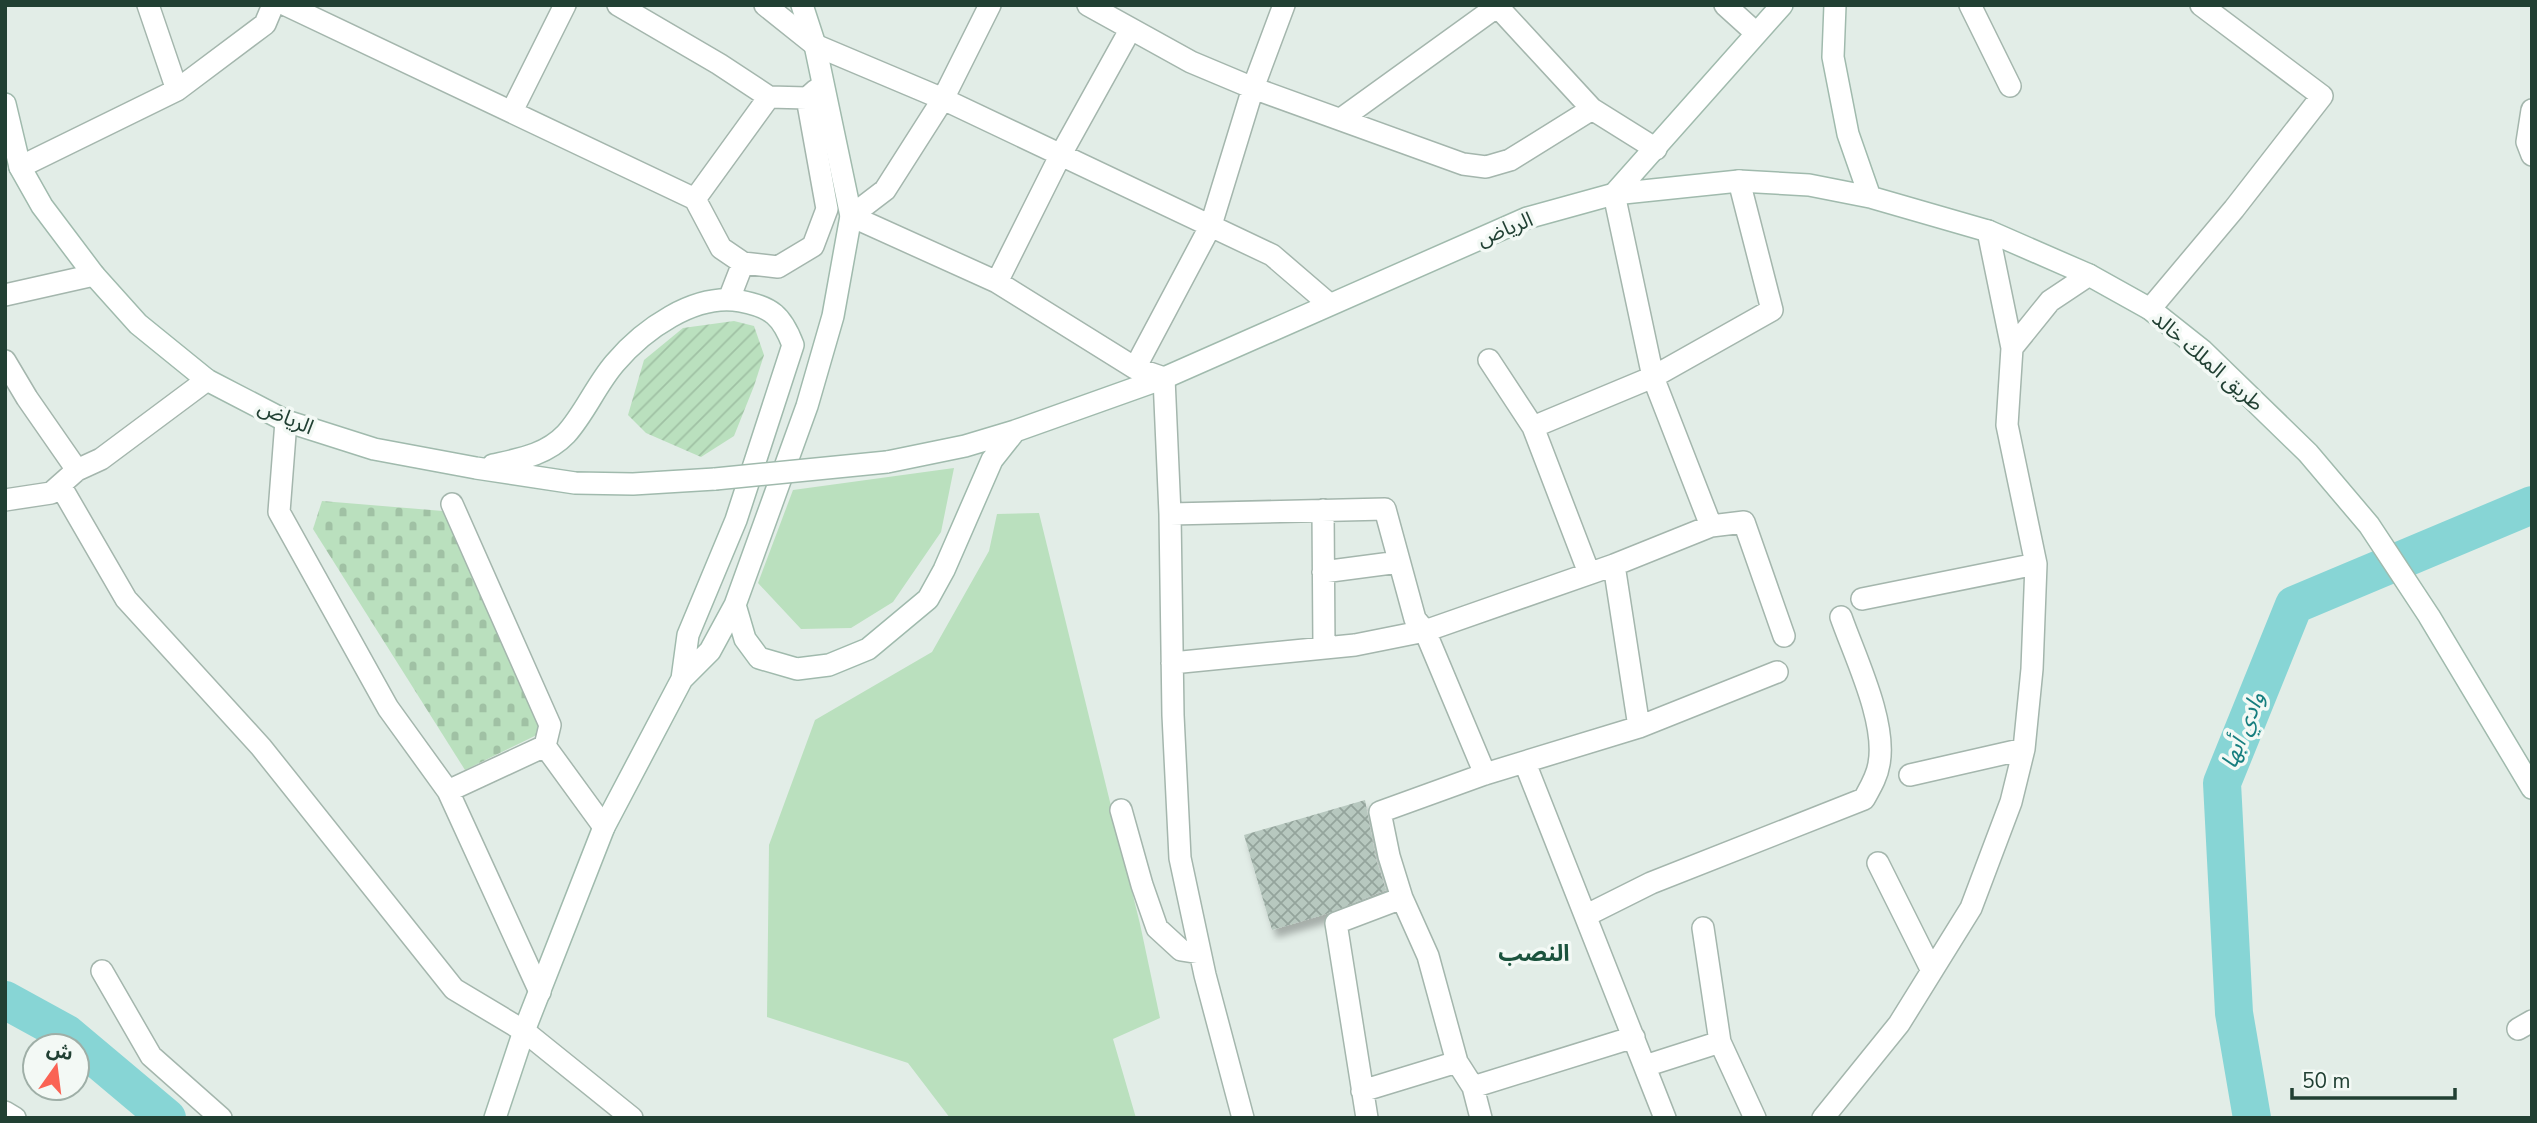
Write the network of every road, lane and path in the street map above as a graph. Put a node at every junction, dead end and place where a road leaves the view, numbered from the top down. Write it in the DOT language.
graph roads {
  1 [pos="148,5"];
  2 [pos="273,5"];
  3 [pos="286,5"];
  4 [pos="565,5"];
  5 [pos="618,5"];
  6 [pos="765,5"];
  7 [pos="802,5"];
  8 [pos="990,5"];
  9 [pos="1088,5"];
  10 [pos="1284,5"];
  11 [pos="1725,5"];
  12 [pos="1782,5"];
  13 [pos="1835,5"];
  14 [pos="1969,5"];
  15 [pos="2201,5"];
  16 [pos="1498,6"];
  17 [pos="1130,30"];
  18 [pos="1756,33"];
  19 [pos="815,45"];
  20 [pos="2010,86"];
  21 [pos="1253,88"];
  22 [pos="177,90"];
  23 [pos="815,91"];
  24 [pos="769,97"];
  25 [pos="943,99"];
  26 [pos="5,104"];
  27 [pos="1592,109"];
  28 [pos="2532,110"];
  29 [pos="512,111"];
  30 [pos="1341,119"];
  31 [pos="10,142"];
  32 [pos="1656,149"];
  33 [pos="2532,155"];
  34 [pos="1060,156"];
  35 [pos="20,167"];
  36 [pos="1739,181"];
  37 [pos="1614,194"];
  38 [pos="1870,197"];
  39 [pos="695,199"];
  40 [pos="851,216"];
  41 [pos="1210,225"];
  42 [pos="1987,231"];
  43 [pos="743,263"];
  44 [pos="94,275"];
  45 [pos="2089,275"];
  46 [pos="996,282"];
  47 [pos="5,295"];
  48 [pos="729,299"];
  49 [pos="1329,304"];
  50 [pos="2150,309"];
  51 [pos="2011,348"];
  52 [pos="1489,359"];
  53 [pos="5,361"];
  54 [pos="1135,368"];
  55 [pos="1653,377"];
  56 [pos="1164,378"];
  57 [pos="207,380"];
  58 [pos="286,421"];
  59 [pos="1533,427"];
  60 [pos="1015,431"];
  61 [pos="477,468"];
  62 [pos="76,470"];
  63 [pos="60,485"];
  64 [pos="5,500"];
  65 [pos="452,504"];
  66 [pos="1323,510"];
  67 [pos="1170,514"];
  68 [pos="1711,526"];
  69 [pos="1399,562"];
  70 [pos="2036,564"];
  71 [pos="1614,565"];
  72 [pos="1323,572"];
  73 [pos="1589,573"];
  74 [pos="1863,599"];
  75 [pos="735,605"];
  76 [pos="1841,617"];
  77 [pos="1425,631"];
  78 [pos="1784,636"];
  79 [pos="1324,648"];
  80 [pos="1172,663"];
  81 [pos="1777,672"];
  82 [pos="682,679"];
  83 [pos="1639,727"];
  84 [pos="545,747"];
  85 [pos="2024,749"];
  86 [pos="1525,763"];
  87 [pos="1485,774"];
  88 [pos="1910,775"];
  89 [pos="2532,788"];
  90 [pos="448,791"];
  91 [pos="1121,810"];
  92 [pos="604,827"];
  93 [pos="1878,863"];
  94 [pos="1402,898"];
  95 [pos="1587,915"];
  96 [pos="1703,928"];
  97 [pos="1200,953"];
  98 [pos="102,971"];
  99 [pos="1932,971"];
  100 [pos="540,992"];
  101 [pos="524,1031"];
  102 [pos="1634,1037"];
  103 [pos="1720,1042"];
  104 [pos="1457,1062"];
  105 [pos="1645,1066"];
  106 [pos="1473,1087"];
  107 [pos="1362,1090"];
  108 [pos="5,1112"];
  109 [pos="15,1118"];
  110 [pos="221,1118"];
  111 [pos="495,1118"];
  112 [pos="632,1118"];
  113 [pos="1243,1118"];
  114 [pos="1367,1118"];
  115 [pos="1481,1118"];
  116 [pos="1665,1118"];
  117 [pos="1755,1118"];
  118 [pos="1823,1118"];
  1 -- 22 [label="street"];
  2 -- 22 [label="street"];
  3 -- 29 [label="street"];
  4 -- 29 [label="street"];
  5 -- 24 [label="street"];
  6 -- 19 [label="street"];
  7 -- 19 [label="street"];
  8 -- 25 [label="street"];
  9 -- 17 [label="street"];
  10 -- 21 [label="street"];
  11 -- 18 [label="street"];
  12 -- 18 [label="street"];
  13 -- 38 [label="street"];
  14 -- 20 [label="street"];
  15 -- 50 [label="street"];
  16 -- 27 [label="street"];
  16 -- 30 [label="street"];
  17 -- 21 [label="street"];
  17 -- 34 [label="street"];
  18 -- 32 [label="street"];
  19 -- 23 [label="street"];
  19 -- 25 [label="street"];
  21 -- 30 [label="street"];
  21 -- 41 [label="street"];
  22 -- 35 [label="street"];
  23 -- 24 [label="street"];
  23 -- 40 [label="street"];
  23 -- 43 [label="street"];
  24 -- 39 [label="street"];
  25 -- 34 [label="street"];
  25 -- 40 [label="street"];
  26 -- 31 [label="street, الرياض"];
  27 -- 30 [label="street"];
  27 -- 32 [label="street"];
  28 -- 33 [label="street"];
  29 -- 39 [label="street"];
  31 -- 35 [label="street, الرياض"];
  32 -- 37 [label="street"];
  34 -- 41 [label="street"];
  34 -- 46 [label="street"];
  35 -- 44 [label="street, الرياض"];
  36 -- 37 [label="street, الرياض"];
  36 -- 38 [label="street, الرياض"];
  36 -- 55 [label="street"];
  37 -- 49 [label="street, الرياض"];
  37 -- 55 [label="street"];
  38 -- 42 [label="street, طريق الملك خالد"];
  39 -- 43 [label="street"];
  40 -- 46 [label="street"];
  40 -- 75 [label="street"];
  41 -- 49 [label="street"];
  41 -- 54 [label="street"];
  42 -- 45 [label="street, طريق الملك خالد"];
  42 -- 51 [label="street"];
  43 -- 48 [label="street"];
  44 -- 47 [label="street"];
  44 -- 57 [label="street, الرياض"];
  45 -- 50 [label="street, طريق الملك خالد"];
  45 -- 51 [label="street"];
  46 -- 54 [label="street"];
  48 -- 61 [label="street"];
  48 -- 82 [label="street"];
  49 -- 56 [label="street, الرياض"];
  50 -- 89 [label="street, طريق الملك خالد"];
  51 -- 70 [label="street"];
  52 -- 59 [label="street"];
  53 -- 62 [label="street"];
  54 -- 56 [label="street"];
  55 -- 59 [label="street"];
  55 -- 68 [label="street"];
  56 -- 60 [label="street, الرياض"];
  56 -- 67 [label="street"];
  57 -- 58 [label="street, الرياض"];
  57 -- 62 [label="street"];
  58 -- 61 [label="street, الرياض"];
  58 -- 90 [label="street"];
  59 -- 73 [label="street"];
  60 -- 61 [label="street, الرياض, bridge"];
  60 -- 75 [label="street"];
  62 -- 63 [label="street"];
  63 -- 64 [label="street"];
  63 -- 101 [label="street"];
  65 -- 84 [label="street"];
  66 -- 67 [label="street"];
  66 -- 69 [label="street"];
  66 -- 72 [label="street"];
  67 -- 80 [label="street"];
  68 -- 71 [label="street"];
  68 -- 78 [label="street"];
  69 -- 72 [label="street"];
  69 -- 77 [label="street"];
  70 -- 74 [label="street"];
  70 -- 85 [label="street"];
  71 -- 73 [label="street"];
  71 -- 83 [label="street"];
  72 -- 79 [label="street"];
  73 -- 77 [label="street"];
  75 -- 82 [label="street"];
  76 -- 95 [label="street"];
  77 -- 79 [label="street"];
  77 -- 87 [label="street"];
  79 -- 80 [label="street"];
  80 -- 97 [label="street"];
  81 -- 83 [label="street"];
  82 -- 92 [label="street"];
  83 -- 86 [label="street"];
  84 -- 90 [label="street"];
  84 -- 92 [label="street"];
  85 -- 88 [label="street"];
  85 -- 99 [label="street"];
  86 -- 87 [label="street"];
  86 -- 95 [label="street"];
  87 -- 94 [label="street"];
  90 -- 100 [label="street"];
  91 -- 97 [label="street"];
  92 -- 100 [label="street"];
  93 -- 99 [label="street"];
  94 -- 104 [label="street"];
  94 -- 107 [label="street"];
  95 -- 102 [label="street"];
  96 -- 103 [label="street"];
  97 -- 113 [label="street"];
  98 -- 110 [label="street"];
  99 -- 118 [label="street"];
  100 -- 101 [label="street"];
  101 -- 111 [label="street"];
  101 -- 112 [label="street"];
  102 -- 105 [label="street"];
  102 -- 106 [label="street"];
  103 -- 105 [label="street"];
  103 -- 117 [label="street"];
  104 -- 106 [label="street"];
  104 -- 107 [label="street"];
  105 -- 116 [label="street"];
  106 -- 115 [label="street"];
  107 -- 114 [label="street"];
  108 -- 109 [label="street"];
}
